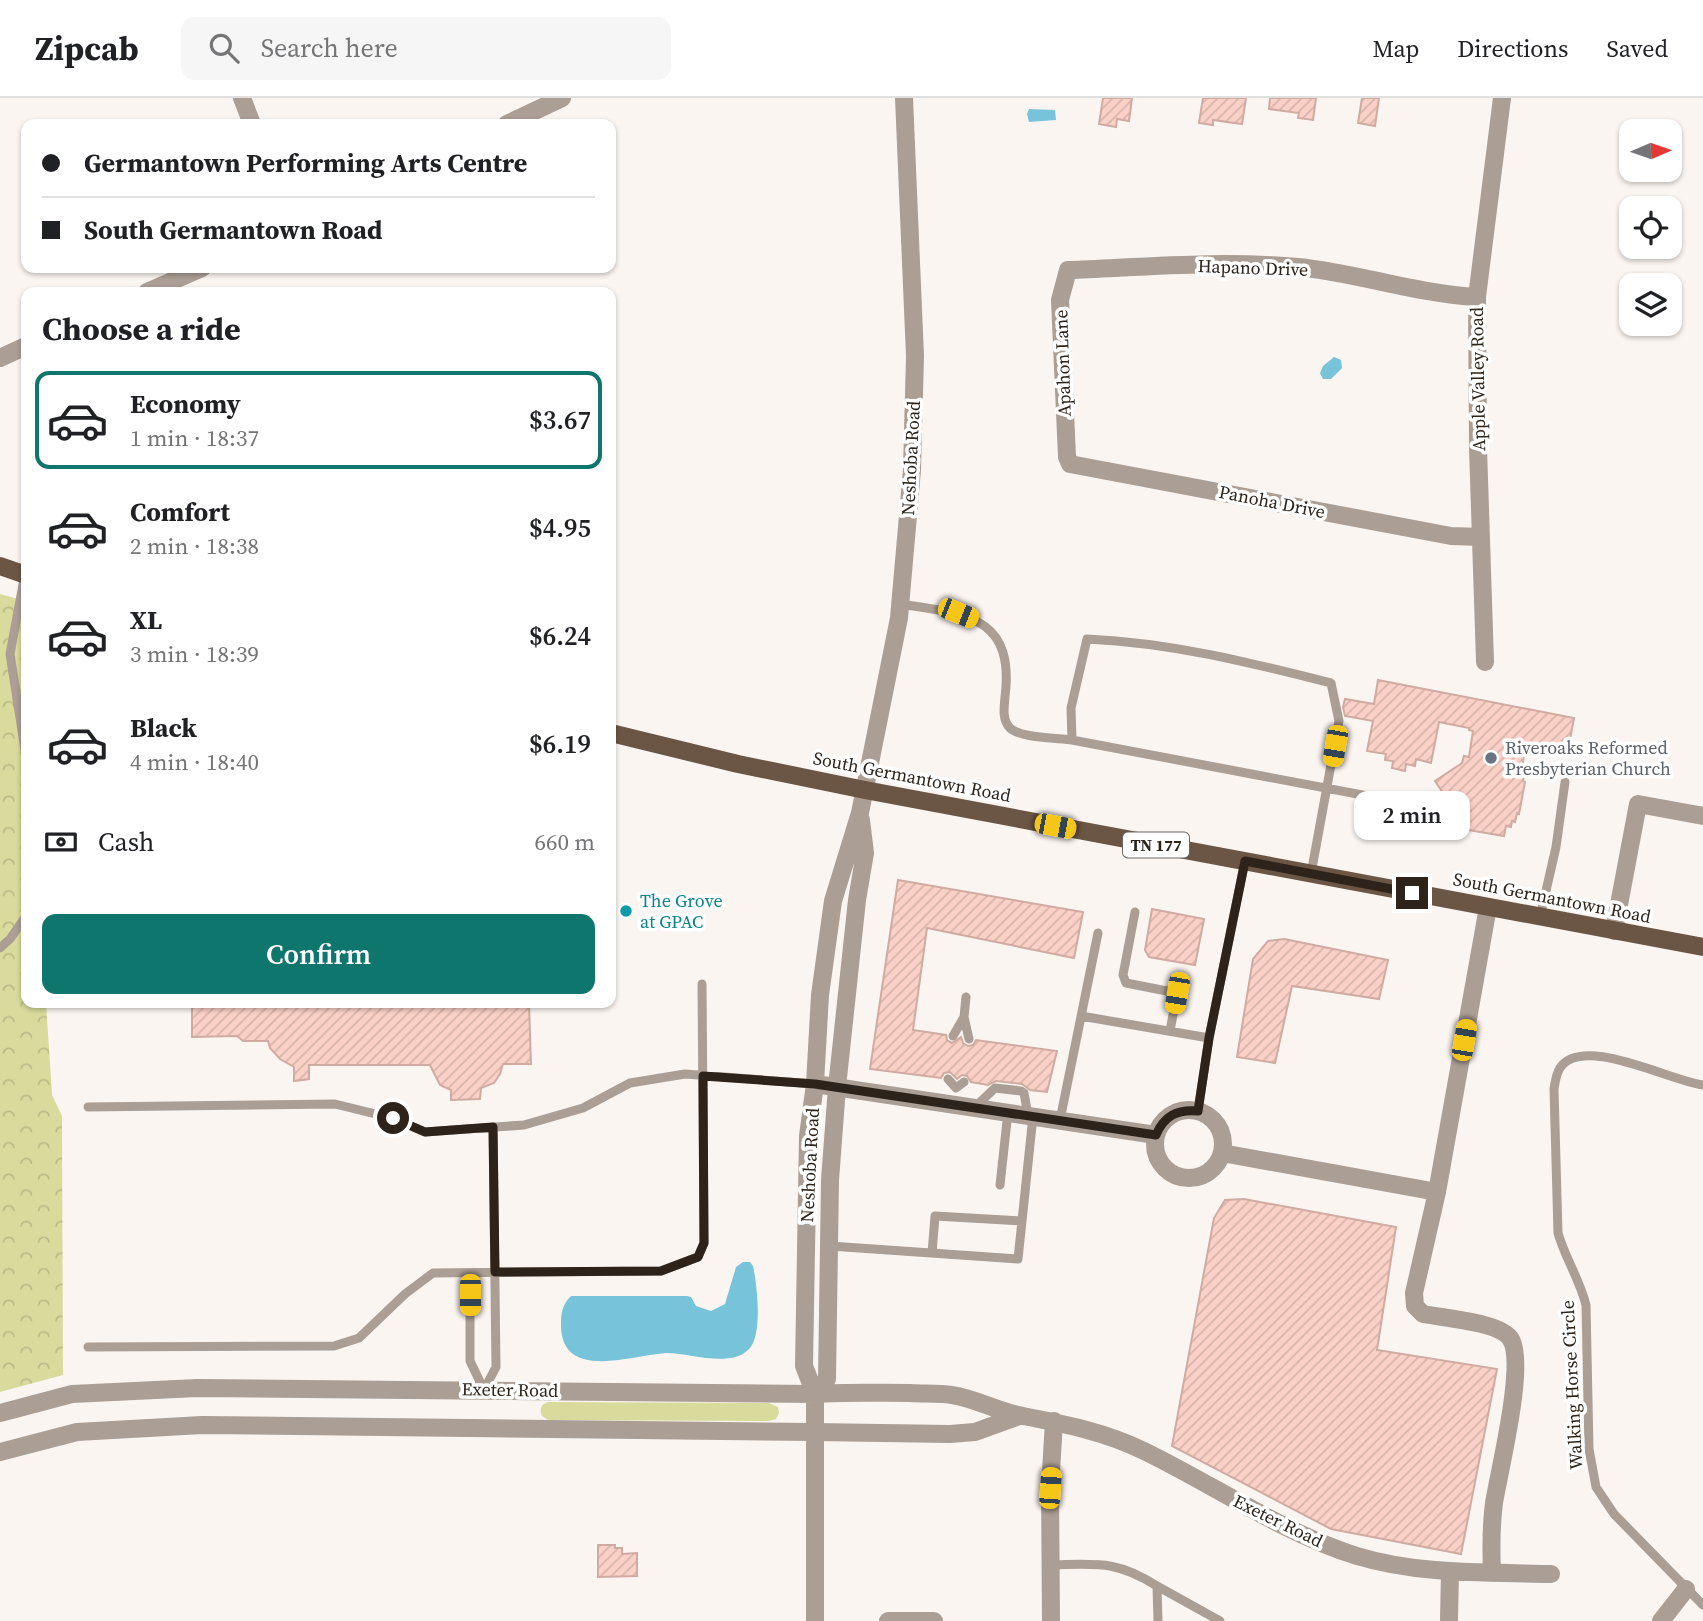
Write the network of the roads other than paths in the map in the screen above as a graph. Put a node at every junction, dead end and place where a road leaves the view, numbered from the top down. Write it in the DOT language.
graph roads {
  1 [pos="242,98"];
  2 [pos="562,98"];
  3 [pos="904,98"];
  4 [pos="1502,98"];
  5 [pos="250,119"];
  6 [pos="518,119"];
  7 [pos="1068,270"];
  8 [pos="191,273"];
  9 [pos="158,287"];
  10 [pos="1477,297"];
  11 [pos="21,348"];
  12 [pos="0,358"];
  13 [pos="1067,457"];
  14 [pos="1481,537"];
  15 [pos="0,566"];
  16 [pos="21,573"];
  17 [pos="21,599"];
  18 [pos="900,604"];
  19 [pos="1485,662"];
  20 [pos="21,692"];
  21 [pos="616,734"];
  22 [pos="1072,740"];
  23 [pos="1565,782"];
  24 [pos="1327,788"];
  25 [pos="865,790"];
  26 [pos="1405,803"];
  27 [pos="860,813"];
  28 [pos="1703,816"];
  29 [pos="1245,861"];
  30 [pos="1311,874"];
  31 [pos="1488,907"];
  32 [pos="1135,912"];
  33 [pos="1540,917"];
  34 [pos="21,923"];
  35 [pos="1614,931"];
  36 [pos="1098,933"];
  37 [pos="21,936"];
  38 [pos="10,939"];
  39 [pos="1703,947"];
  40 [pos="0,948"];
  41 [pos="702,984"];
  42 [pos="967,997"];
  43 [pos="1081,1016"];
  44 [pos="964,1017"];
  45 [pos="1170,1031"];
  46 [pos="953,1036"];
  47 [pos="1209,1038"];
  48 [pos="970,1039"];
  49 [pos="703,1076"];
  50 [pos="948,1079"];
  51 [pos="964,1082"];
  52 [pos="815,1084"];
  53 [pos="1703,1085"];
  54 [pos="837,1087"];
  55 [pos="954,1096"];
  56 [pos="88,1107"];
  57 [pos="975,1107"];
  58 [pos="1198,1111"];
  59 [pos="1008,1112"];
  60 [pos="1031,1115"];
  61 [pos="1060,1120"];
  62 [pos="493,1127"];
  63 [pos="1156,1135"];
  64 [pos="1222,1153"];
  65 [pos="1000,1185"];
  66 [pos="1437,1192"];
  67 [pos="1022,1221"];
  68 [pos="830,1246"];
  69 [pos="932,1253"];
  70 [pos="495,1272"];
  71 [pos="470,1273"];
  72 [pos="88,1347"];
  73 [pos="484,1390"];
  74 [pos="815,1394"];
  75 [pos="0,1413"];
  76 [pos="1019,1416"];
  77 [pos="1054,1421"];
  78 [pos="814,1433"];
  79 [pos="0,1452"];
  80 [pos="1051,1565"];
  81 [pos="1450,1571"];
  82 [pos="1492,1573"];
  83 [pos="1551,1574"];
  84 [pos="1157,1586"];
  85 [pos="1686,1589"];
  86 [pos="1703,1605"];
  87 [pos="815,1621"];
  88 [pos="888,1621"];
  89 [pos="934,1621"];
  90 [pos="1051,1621"];
  91 [pos="1157,1621"];
  92 [pos="1220,1621"];
  93 [pos="1449,1621"];
  94 [pos="1661,1621"];
  1 -- 5 [label="street"];
  2 -- 6 [label="street"];
  3 -- 18 [label="street, Neshoba Road"];
  4 -- 10 [label="street, Apple Valley Road"];
  7 -- 10 [label="street, Hapano Drive"];
  7 -- 13 [label="street, Apahon Lane"];
  8 -- 9 [label="street"];
  10 -- 14 [label="street, Apple Valley Road"];
  11 -- 12 [label="street"];
  13 -- 14 [label="street, Panoha Drive"];
  14 -- 19 [label="street, Apple Valley Road"];
  15 -- 16 [label="main road"];
  17 -- 20 [label="lane"];
  18 -- 22 [label="lane"];
  18 -- 25 [label="street, Neshoba Road"];
  21 -- 25 [label="main road, South Germantown Road / TN 177"];
  22 -- 24 [label="lane"];
  22 -- 24 [label="lane"];
  23 -- 33 [label="lane"];
  24 -- 26 [label="lane"];
  24 -- 30 [label="lane"];
  25 -- 27 [label="street, Neshoba Road"];
  25 -- 29 [label="main road, South Germantown Road / TN 177"];
  27 -- 52 [label="street, Neshoba Road"];
  27 -- 54 [label="street, Neshoba Road"];
  28 -- 35 [label="street"];
  29 -- 30 [label="main road, South Germantown Road / TN 177"];
  29 -- 47 [label="lane"];
  30 -- 31 [label="main road, South Germantown Road / TN 177"];
  31 -- 33 [label="main road, South Germantown Road / TN 177"];
  31 -- 66 [label="street"];
  32 -- 45 [label="lane"];
  33 -- 35 [label="main road, South Germantown Road / TN 177"];
  34 -- 38 [label="lane"];
  35 -- 39 [label="main road, South Germantown Road / TN 177"];
  36 -- 43 [label="lane"];
  37 -- 38 [label="lane"];
  38 -- 40 [label="lane"];
  41 -- 49 [label="lane"];
  42 -- 44 [label="lane"];
  43 -- 45 [label="lane"];
  43 -- 61 [label="lane"];
  44 -- 46 [label="lane"];
  44 -- 48 [label="lane"];
  45 -- 47 [label="lane"];
  47 -- 58 [label="lane"];
  49 -- 52 [label="lane"];
  49 -- 62 [label="lane"];
  49 -- 70 [label="lane"];
  50 -- 55 [label="lane"];
  51 -- 55 [label="lane"];
  52 -- 54 [label="street"];
  52 -- 74 [label="street, Neshoba Road"];
  53 -- 85 [label="lane, Walking Horse Circle"];
  54 -- 55 [label="street"];
  54 -- 68 [label="street, Neshoba Road"];
  55 -- 57 [label="street"];
  56 -- 62 [label="lane"];
  57 -- 59 [label="street"];
  57 -- 60 [label="lane"];
  58 -- 63 [label="street"];
  58 -- 64 [label="street"];
  59 -- 60 [label="street"];
  59 -- 65 [label="lane"];
  60 -- 61 [label="street"];
  60 -- 67 [label="lane"];
  61 -- 63 [label="street"];
  62 -- 70 [label="lane"];
  63 -- 64 [label="street"];
  64 -- 66 [label="street"];
  66 -- 82 [label="street"];
  67 -- 69 [label="lane"];
  67 -- 69 [label="lane"];
  68 -- 69 [label="lane"];
  68 -- 74 [label="street, Neshoba Road"];
  70 -- 71 [label="lane"];
  70 -- 73 [label="lane"];
  71 -- 72 [label="lane"];
  71 -- 73 [label="lane"];
  73 -- 74 [label="street, Exeter Road"];
  73 -- 75 [label="street, Exeter Road"];
  74 -- 76 [label="street, Exeter Road"];
  74 -- 78 [label="street, Neshoba Road"];
  76 -- 77 [label="street, Exeter Road"];
  76 -- 78 [label="street, Exeter Road"];
  77 -- 80 [label="street"];
  77 -- 81 [label="street, Exeter Road"];
  78 -- 79 [label="street, Exeter Road"];
  78 -- 87 [label="street, Neshoba Road"];
  80 -- 84 [label="lane"];
  80 -- 90 [label="street"];
  81 -- 82 [label="street, Exeter Road"];
  81 -- 93 [label="street"];
  82 -- 83 [label="street, Exeter Road"];
  84 -- 91 [label="lane"];
  84 -- 92 [label="lane"];
  85 -- 86 [label="lane, Walking Horse Circle"];
  85 -- 94 [label="street"];
  88 -- 89 [label="street"];
}
